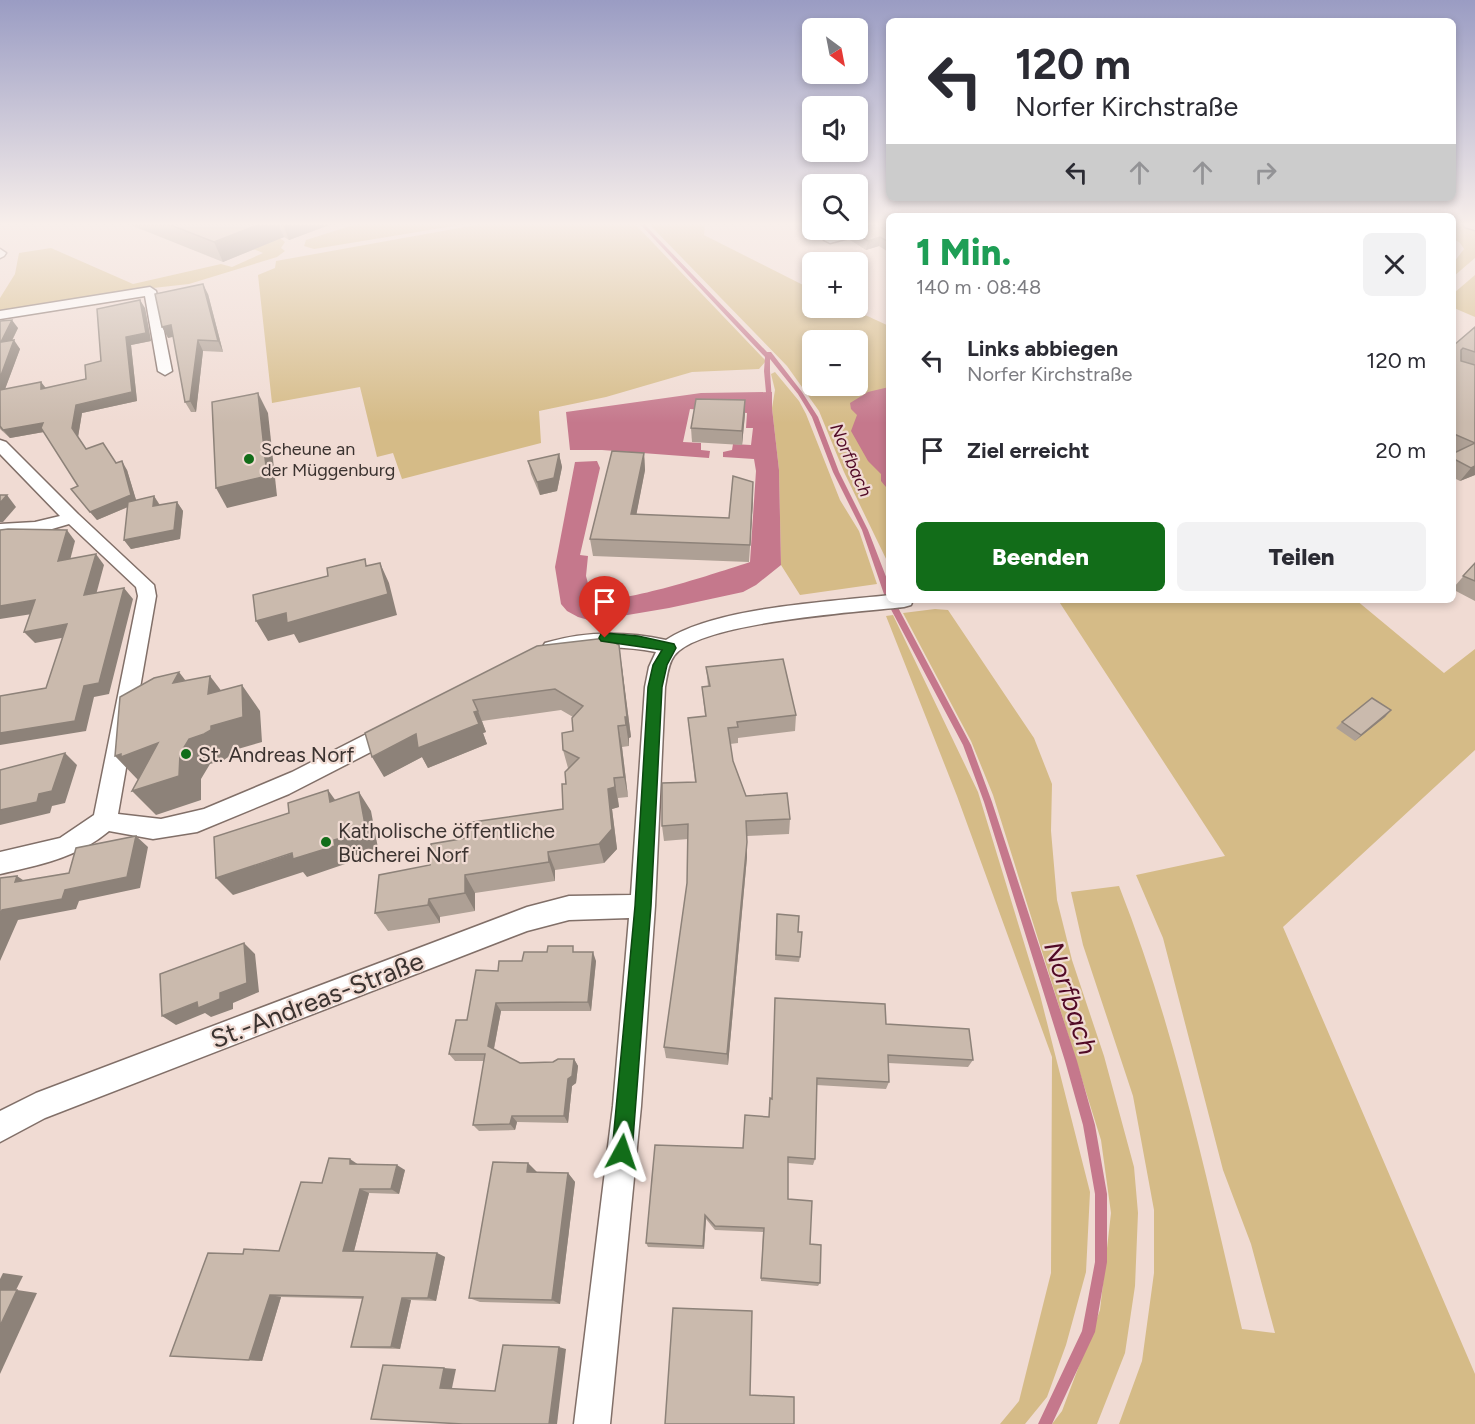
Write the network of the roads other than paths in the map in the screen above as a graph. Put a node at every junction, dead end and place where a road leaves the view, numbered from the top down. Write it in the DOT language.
graph roads {
  1 [pos="0,315"];
  2 [pos="165,370"];
  3 [pos="0,445"];
  4 [pos="72,518"];
  5 [pos="0,530"];
  6 [pos="886,602"];
  7 [pos="670,648"];
  8 [pos="530,657"];
  9 [pos="409,722"];
  10 [pos="105,820"];
  11 [pos="0,863"];
  12 [pos="643,906"];
  13 [pos="0,1128"];
  14 [pos="592,1424"];
  1 -- 2 [label="street"];
  3 -- 4 [label="street"];
  4 -- 5 [label="street"];
  4 -- 10 [label="street"];
  6 -- 7 [label="street"];
  7 -- 8 [label="street"];
  7 -- 12 [label="street"];
  9 -- 10 [label="street"];
  10 -- 11 [label="street"];
  12 -- 13 [label="street, St.-Andreas-Straße"];
  12 -- 14 [label="street"];
}
